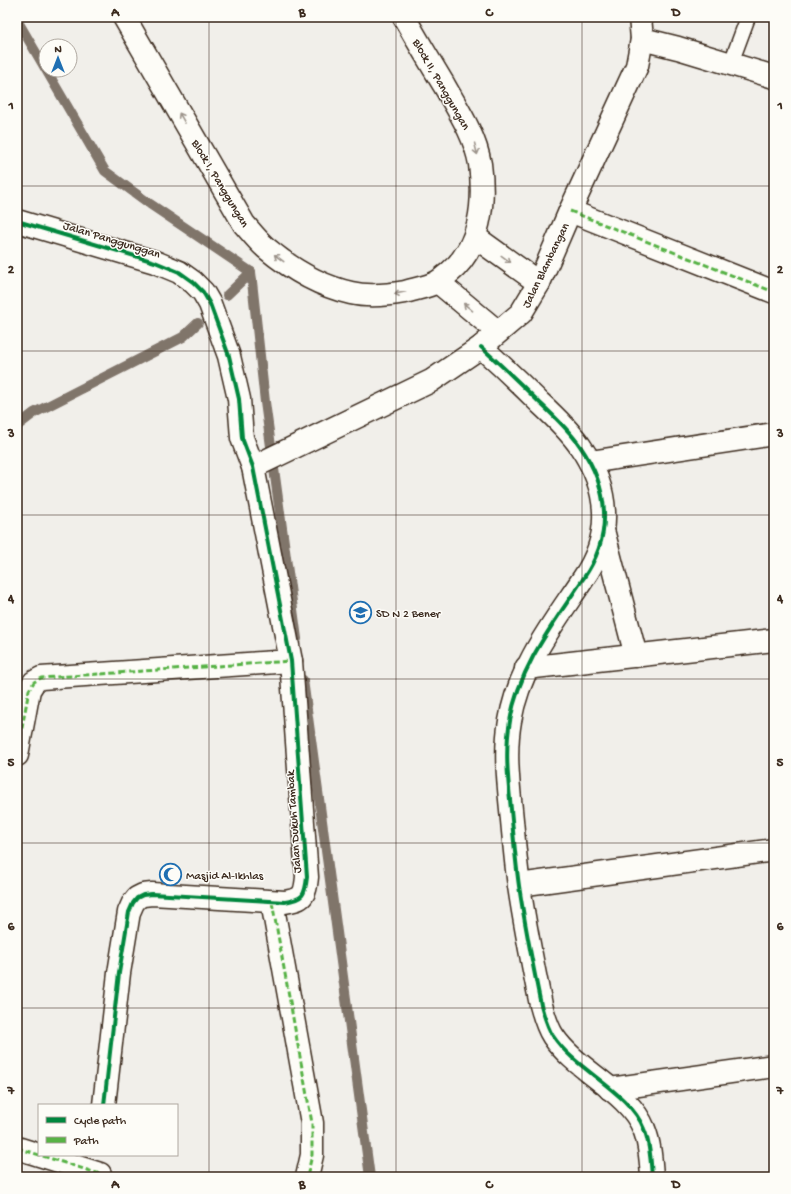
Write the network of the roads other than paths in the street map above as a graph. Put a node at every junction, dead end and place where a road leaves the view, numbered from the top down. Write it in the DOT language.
graph roads {
  1 [pos="124,17"];
  2 [pos="404,17"];
  3 [pos="640,17"];
  4 [pos="748,17"];
  5 [pos="642,39"];
  6 [pos="731,63"];
  7 [pos="774,77"];
  8 [pos="570,210"];
  9 [pos="17,220"];
  10 [pos="475,237"];
  11 [pos="438,282"];
  12 [pos="539,283"];
  13 [pos="774,292"];
  14 [pos="498,332"];
  15 [pos="481,347"];
  16 [pos="774,434"];
  17 [pos="590,462"];
  18 [pos="259,464"];
  19 [pos="604,534"];
  20 [pos="774,640"];
  21 [pos="636,656"];
  22 [pos="291,661"];
  23 [pos="526,668"];
  24 [pos="17,755"];
  25 [pos="774,850"];
  26 [pos="519,885"];
  27 [pos="272,902"];
  28 [pos="774,1066"];
  29 [pos="610,1089"];
  30 [pos="104,1104"];
  31 [pos="17,1148"];
  32 [pos="38,1153"];
  33 [pos="49,1156"];
  34 [pos="101,1169"];
  35 [pos="307,1177"];
  36 [pos="652,1177"];
  11 -- 1 [label="street, Block I, Panggungan, one-way"];
  2 -- 10 [label="street, Block II, Panggungan, one-way"];
  3 -- 5 [label="street, Jalan Blambangan"];
  4 -- 6 [label="lane"];
  5 -- 6 [label="street"];
  5 -- 8 [label="street, Jalan Blambangan"];
  6 -- 7 [label="street"];
  8 -- 12 [label="street, Jalan Blambangan"];
  8 -- 13 [label="street"];
  9 -- 18 [label="street, Jalan Panggunggan"];
  10 -- 11 [label="street, Block II, Panggungan"];
  10 -- 12 [label="street, one-way"];
  14 -- 11 [label="street, one-way"];
  12 -- 14 [label="street, Jalan Blambangan"];
  14 -- 15 [label="street, Jalan Blambangan"];
  15 -- 17 [label="street"];
  15 -- 18 [label="street, Jalan Blambangan"];
  16 -- 17 [label="street"];
  17 -- 19 [label="street"];
  18 -- 22 [label="street, Jalan Dukuh Tambak"];
  19 -- 21 [label="street"];
  19 -- 23 [label="street"];
  20 -- 21 [label="street"];
  21 -- 23 [label="street"];
  22 -- 24 [label="street"];
  22 -- 27 [label="street, Jalan Dukuh Tambak"];
  23 -- 26 [label="street"];
  25 -- 26 [label="street"];
  26 -- 29 [label="street"];
  27 -- 30 [label="street, Jalan Dukuh Tambak"];
  27 -- 35 [label="street"];
  28 -- 29 [label="street"];
  29 -- 36 [label="street"];
  31 -- 32 [label="street"];
  33 -- 34 [label="street"];
}
